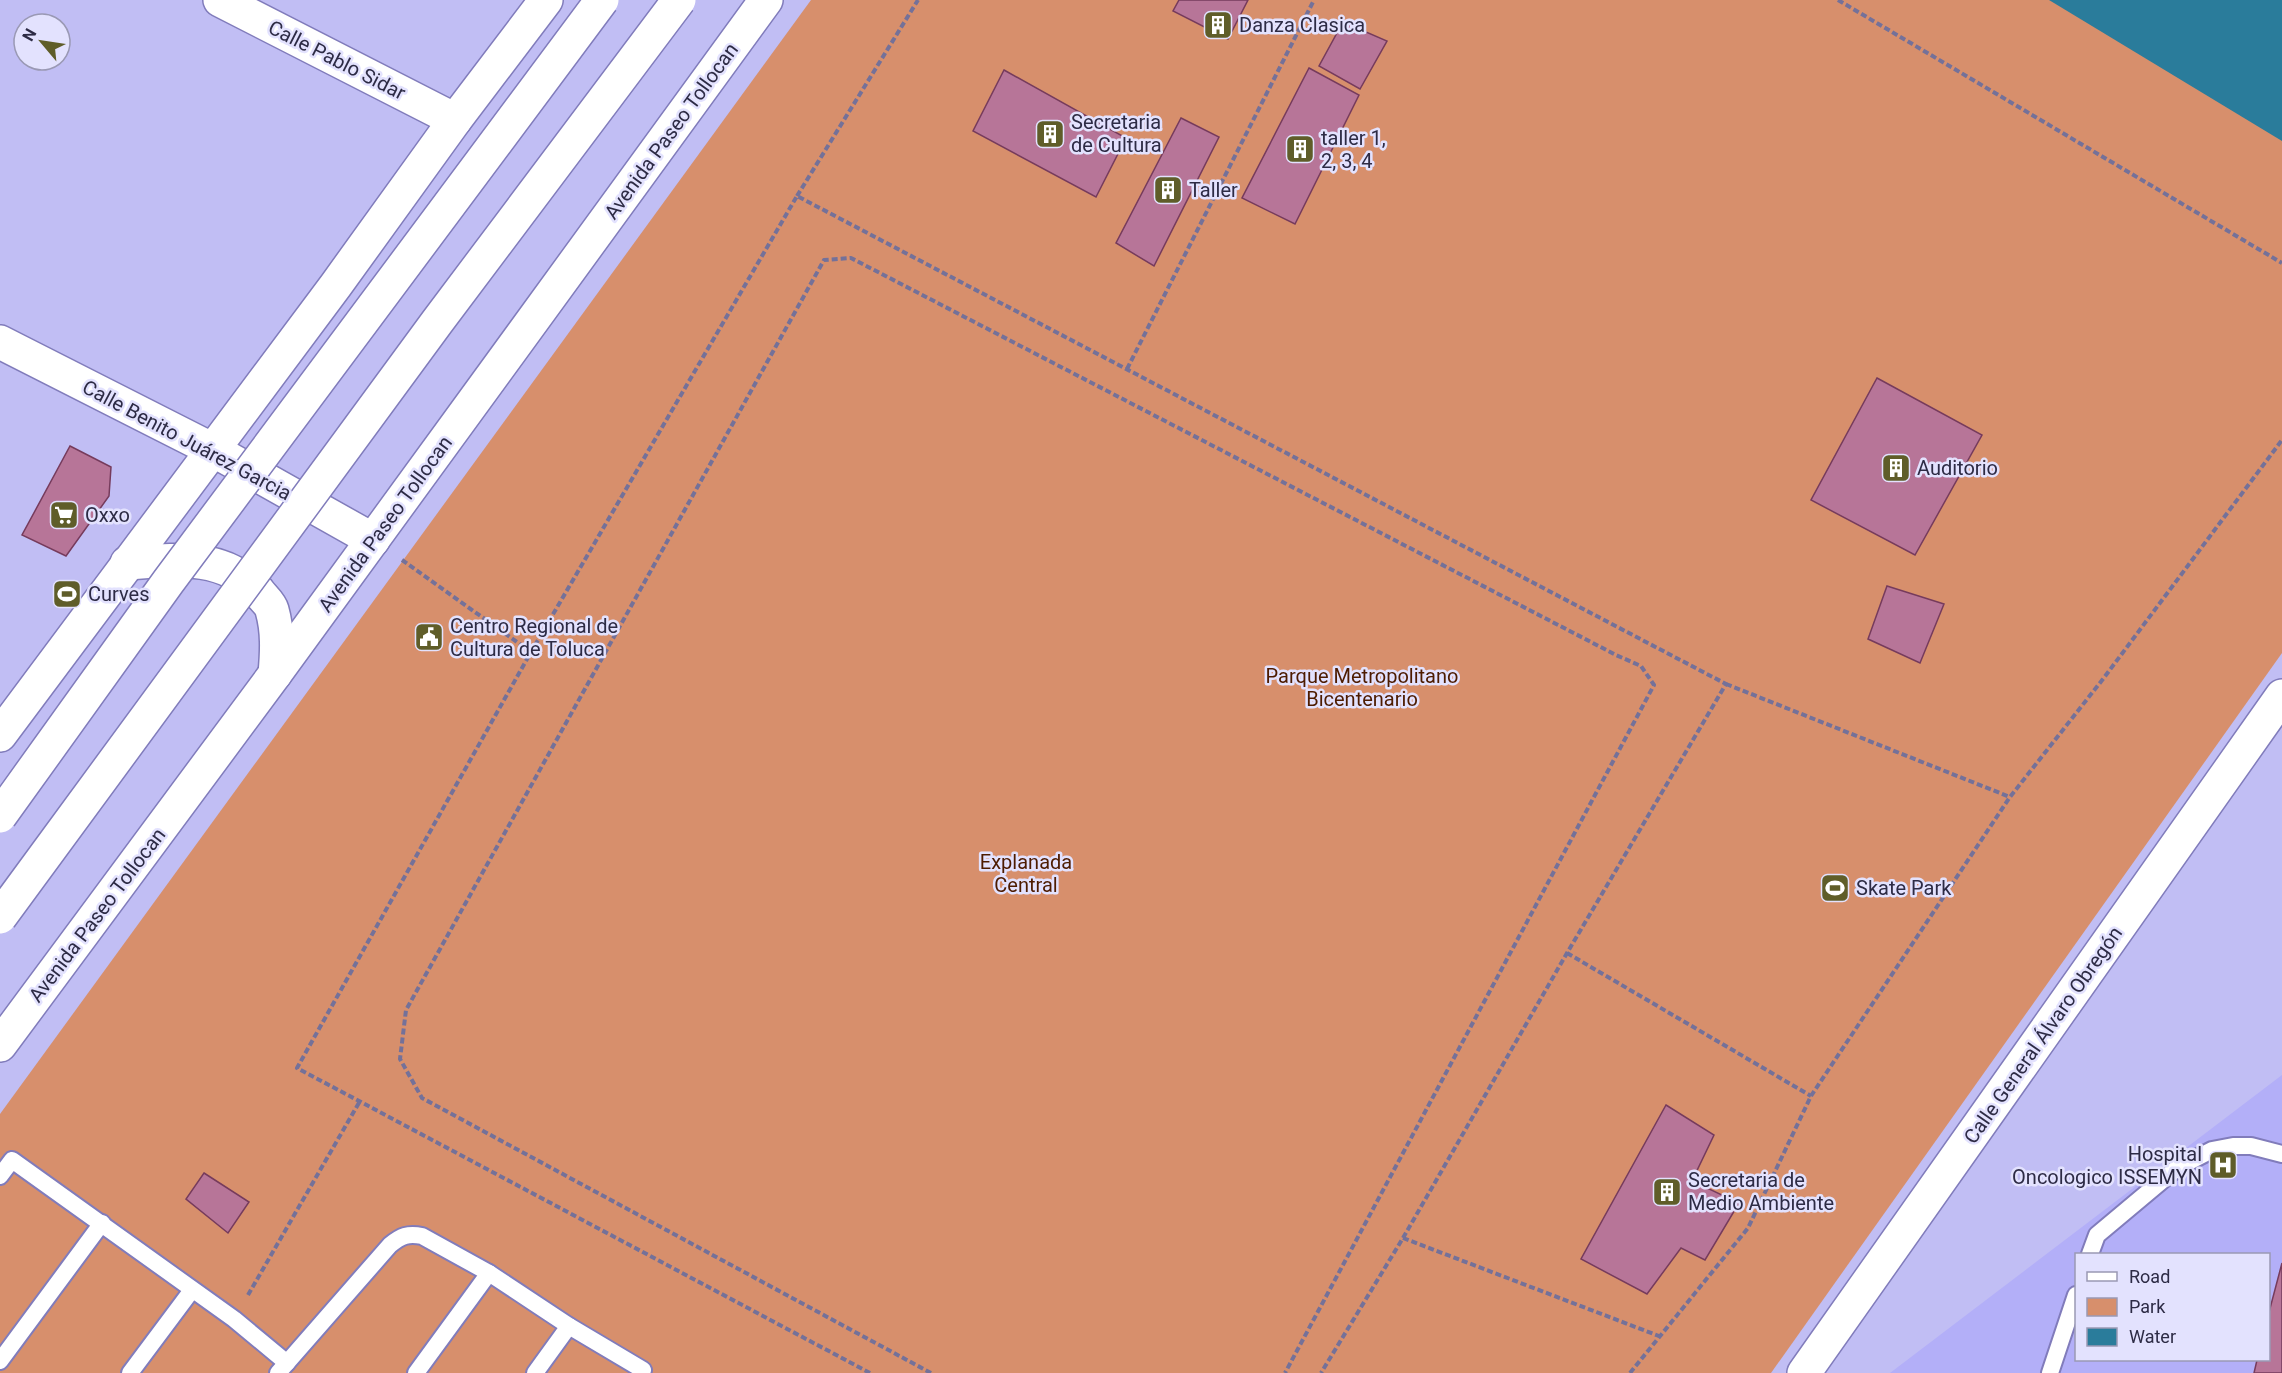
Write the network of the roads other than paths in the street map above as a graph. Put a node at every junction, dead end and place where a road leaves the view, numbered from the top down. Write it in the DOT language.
graph roads {
  1 [pos="220,0"];
  2 [pos="546,0"];
  3 [pos="602,0"];
  4 [pos="679,0"];
  5 [pos="766,0"];
  6 [pos="455,120"];
  7 [pos="0,342"];
  8 [pos="213,450"];
  9 [pos="373,540"];
  10 [pos="127,563"];
  11 [pos="275,674"];
  12 [pos="2282,696"];
  13 [pos="0,735"];
  14 [pos="0,816"];
  15 [pos="0,917"];
  16 [pos="0,1045"];
  17 [pos="2282,1154"];
  18 [pos="0,1176"];
  19 [pos="102,1223"];
  20 [pos="2090,1253"];
  21 [pos="489,1273"];
  22 [pos="192,1290"];
  23 [pos="2075,1298"];
  24 [pos="569,1326"];
  25 [pos="0,1361"];
  26 [pos="282,1368"];
  27 [pos="644,1372"];
  28 [pos="130,1373"];
  29 [pos="416,1373"];
  30 [pos="535,1373"];
  31 [pos="1804,1373"];
  32 [pos="2050,1373"];
  1 -- 6 [label="main road, Calle Pablo Sidar"];
  2 -- 6 [label="main road"];
  3 -- 14 [label="main road, bridge"];
  4 -- 15 [label="main road, bridge"];
  5 -- 9 [label="main road, Avenida Paseo Tollocan"];
  6 -- 8 [label="main road"];
  7 -- 8 [label="main road, Calle Benito Juárez Garcia"];
  8 -- 9 [label="main road, Calle Benito Juárez Garcia"];
  8 -- 10 [label="main road"];
  9 -- 11 [label="main road, Avenida Paseo Tollocan"];
  10 -- 11 [label="main road"];
  10 -- 13 [label="main road"];
  11 -- 16 [label="main road, Avenida Paseo Tollocan"];
  12 -- 31 [label="main road, Calle General Álvaro Obregón"];
  17 -- 20 [label="lane"];
  18 -- 19 [label="lane"];
  19 -- 22 [label="lane"];
  19 -- 25 [label="lane"];
  21 -- 24 [label="lane"];
  21 -- 26 [label="lane"];
  21 -- 29 [label="lane"];
  22 -- 26 [label="lane"];
  22 -- 28 [label="lane"];
  23 -- 32 [label="lane"];
  24 -- 27 [label="lane"];
  24 -- 30 [label="lane"];
}
